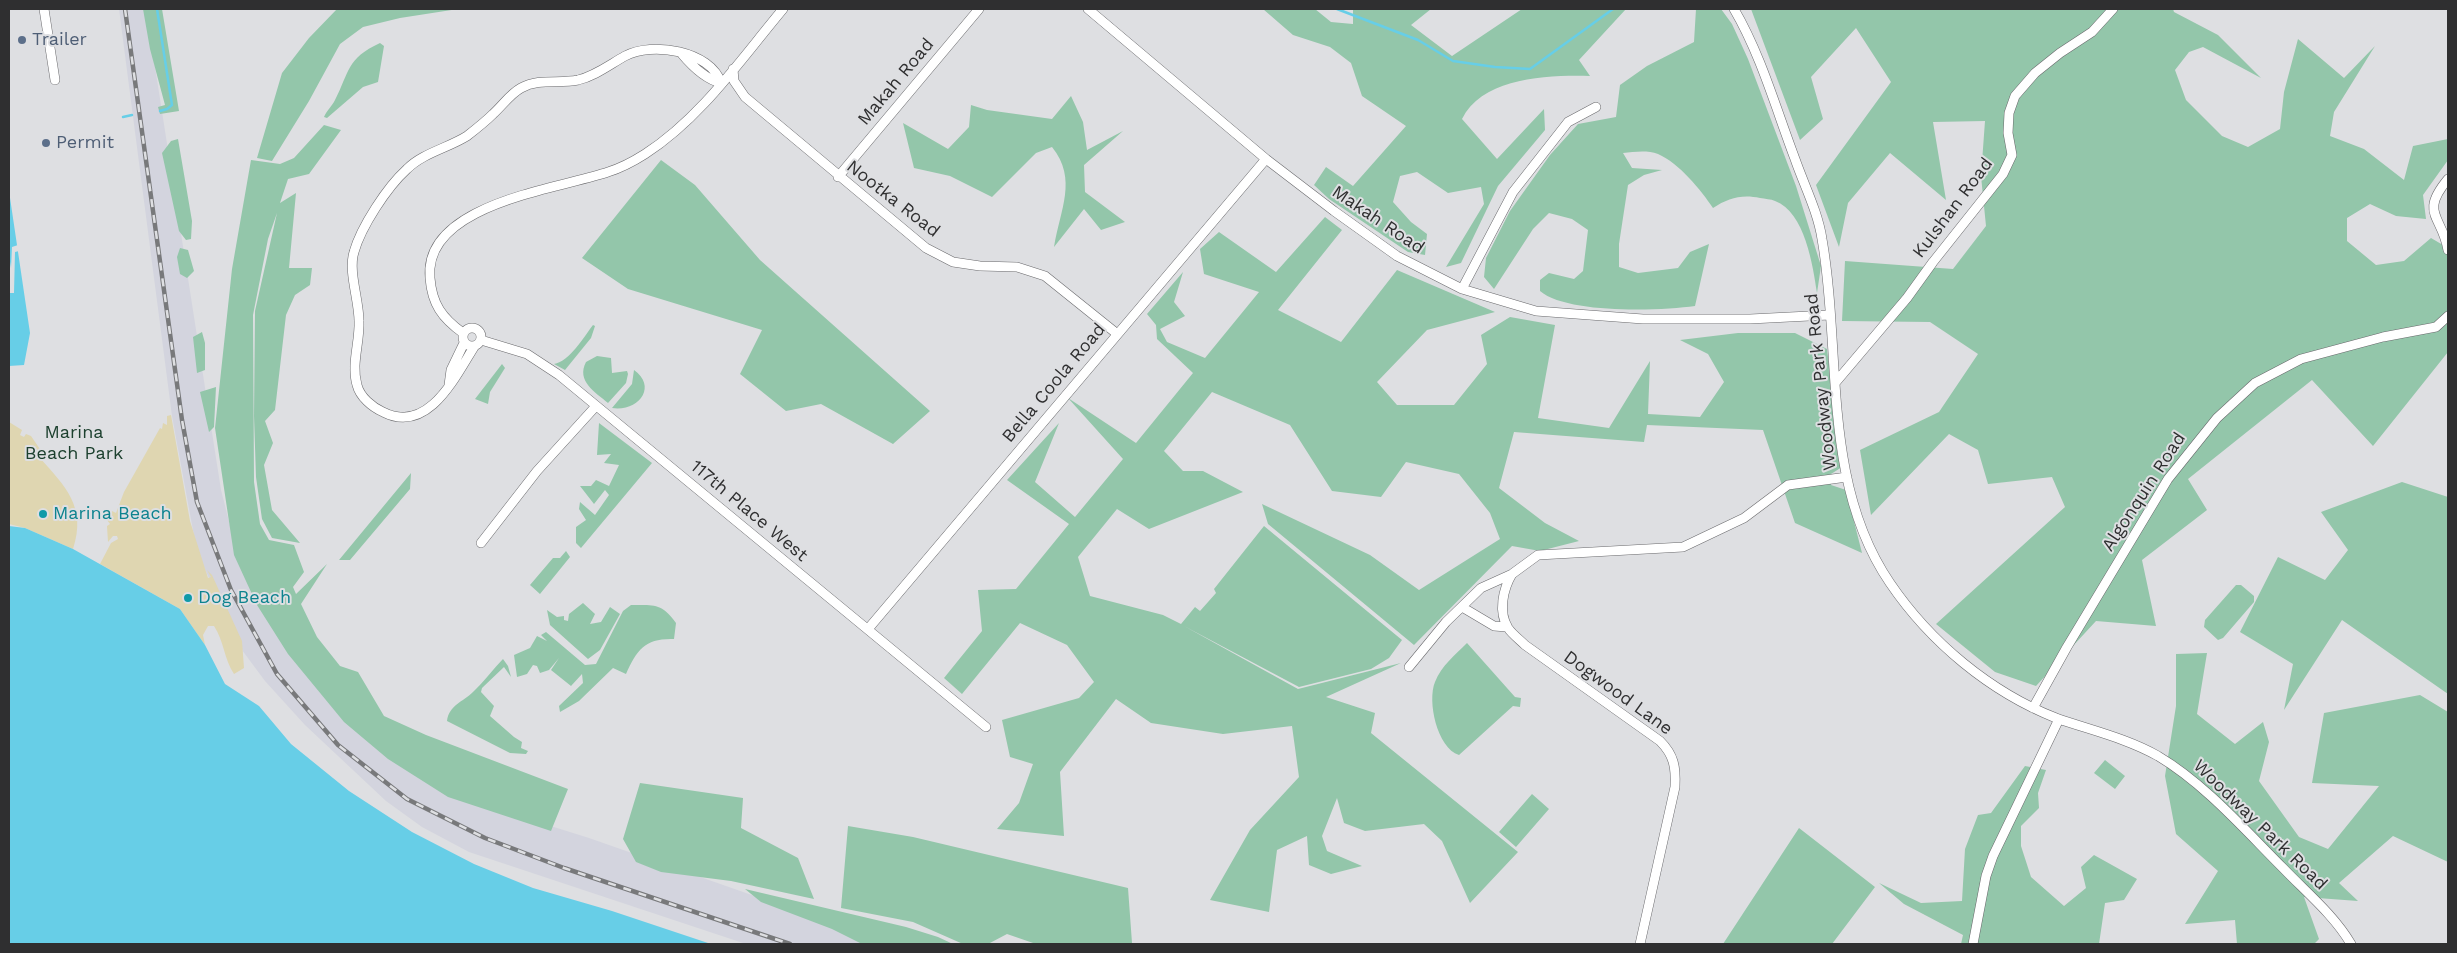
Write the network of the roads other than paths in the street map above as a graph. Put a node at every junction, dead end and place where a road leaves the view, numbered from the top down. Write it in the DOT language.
graph roads {
  1 [pos="44,9"];
  2 [pos="783,9"];
  3 [pos="979,9"];
  4 [pos="1088,9"];
  5 [pos="1734,9"];
  6 [pos="2113,9"];
  7 [pos="733,69"];
  8 [pos="55,80"];
  9 [pos="721,83"];
  10 [pos="1596,107"];
  11 [pos="1266,158"];
  12 [pos="838,177"];
  13 [pos="2448,179"];
  14 [pos="2439,225"];
  15 [pos="2448,232"];
  16 [pos="2448,250"];
  17 [pos="1462,288"];
  18 [pos="1829,315"];
  19 [pos="2448,316"];
  20 [pos="463,333"];
  21 [pos="1116,333"];
  22 [pos="464,343"];
  23 [pos="478,343"];
  24 [pos="1835,383"];
  25 [pos="449,386"];
  26 [pos="596,406"];
  27 [pos="1847,477"];
  28 [pos="480,543"];
  29 [pos="1512,574"];
  30 [pos="1462,607"];
  31 [pos="1507,627"];
  32 [pos="868,629"];
  33 [pos="1409,667"];
  34 [pos="2033,708"];
  35 [pos="2059,719"];
  36 [pos="986,727"];
  37 [pos="1640,944"];
  38 [pos="1973,944"];
  39 [pos="2351,944"];
  1 -- 8 [label="street"];
  2 -- 7 [label="street"];
  3 -- 12 [label="street, Makah Road"];
  4 -- 11 [label="street, Makah Road"];
  5 -- 18 [label="street, Woodway Park Road"];
  6 -- 24 [label="street, Kulshan Road"];
  7 -- 9 [label="street"];
  7 -- 12 [label="street, Nootka Road"];
  9 -- 20 [label="street"];
  9 -- 25 [label="street"];
  10 -- 17 [label="street"];
  11 -- 17 [label="street, Makah Road"];
  11 -- 21 [label="street, Bella Coola Road"];
  12 -- 21 [label="street, Nootka Road"];
  13 -- 14 [label="street"];
  14 -- 15 [label="street"];
  14 -- 16 [label="street"];
  17 -- 18 [label="street, Makah Road"];
  18 -- 24 [label="street, Woodway Park Road"];
  19 -- 34 [label="street, Algonquin Road"];
  20 -- 22 [label="street"];
  20 -- 23 [label="street"];
  21 -- 32 [label="street, Bella Coola Road"];
  22 -- 23 [label="street"];
  22 -- 25 [label="street"];
  23 -- 25 [label="street"];
  23 -- 26 [label="street, 117th Place West"];
  24 -- 27 [label="street, Woodway Park Road"];
  26 -- 28 [label="street"];
  26 -- 32 [label="street, 117th Place West"];
  27 -- 29 [label="street"];
  27 -- 34 [label="street, Woodway Park Road"];
  29 -- 30 [label="street"];
  29 -- 31 [label="street"];
  30 -- 31 [label="street"];
  30 -- 33 [label="street"];
  31 -- 37 [label="street, Dogwood Lane"];
  32 -- 36 [label="street, 117th Place West"];
  34 -- 35 [label="street, Woodway Park Road"];
  35 -- 38 [label="street"];
  35 -- 39 [label="street, Woodway Park Road"];
}
